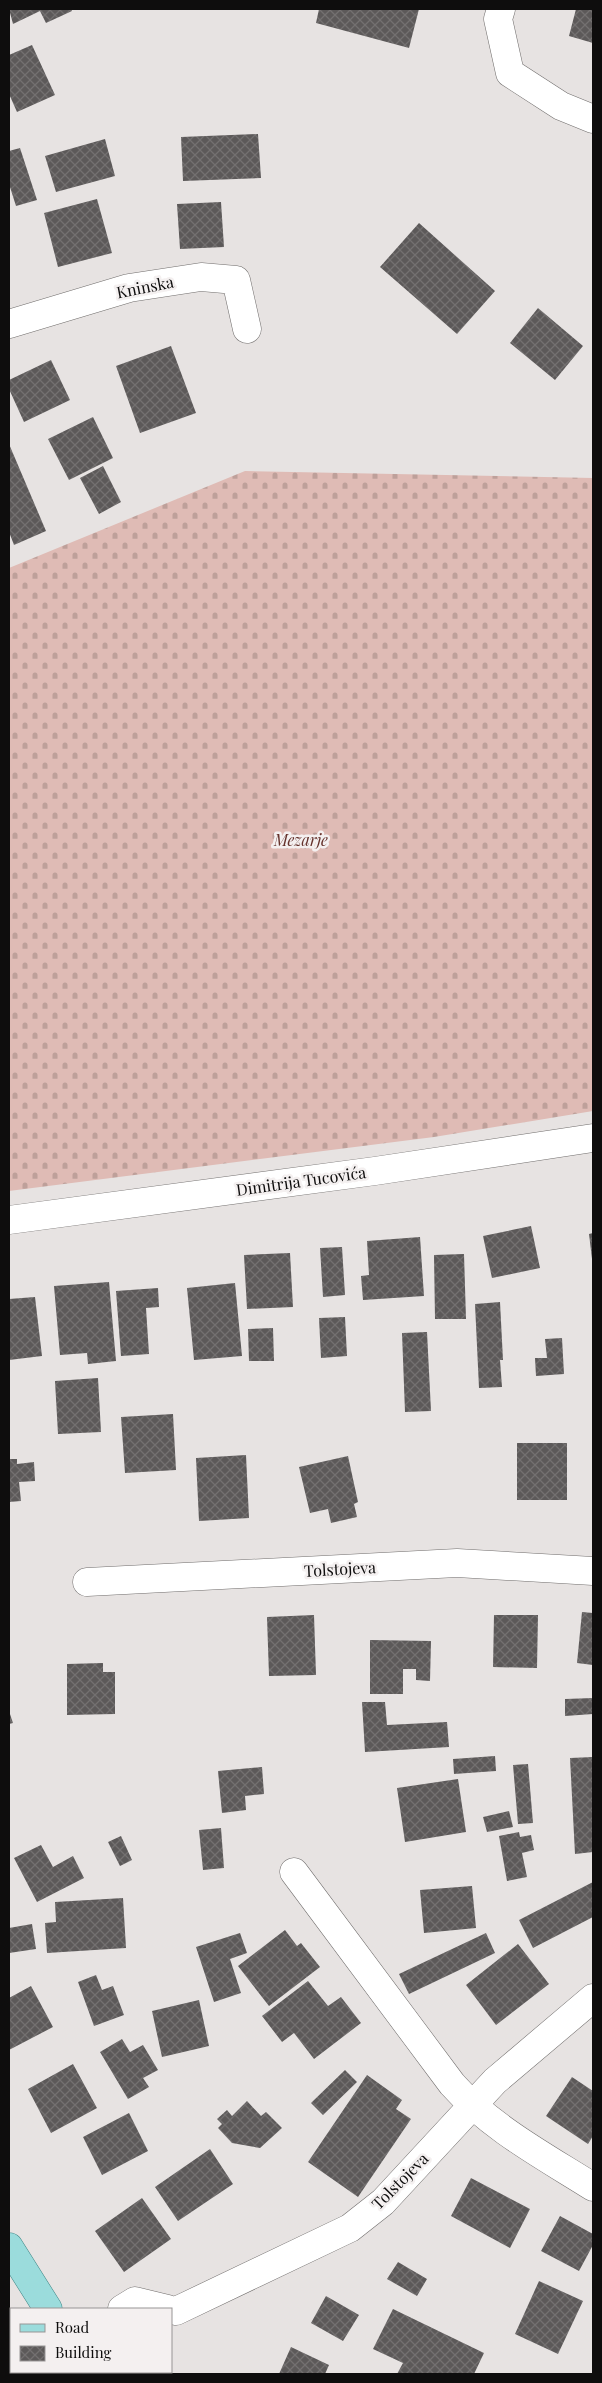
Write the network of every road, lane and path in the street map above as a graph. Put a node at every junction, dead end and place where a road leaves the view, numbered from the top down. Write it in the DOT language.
graph roads {
  1 [pos="501,9"];
  2 [pos="593,119"];
  3 [pos="9,324"];
  4 [pos="247,329"];
  5 [pos="593,1138"];
  6 [pos="9,1220"];
  7 [pos="593,1571"];
  8 [pos="86,1582"];
  9 [pos="294,1872"];
  10 [pos="593,1998"];
  11 [pos="472,2106"];
  12 [pos="593,2187"];
  13 [pos="9,2247"];
  14 [pos="47,2308"];
  15 [pos="124,2308"];
  16 [pos="162,2308"];
  17 [pos="172,2310"];
  1 -- 2 [label="street"];
  3 -- 4 [label="street, Kninska"];
  5 -- 6 [label="street, Dimitrija Tucovića"];
  7 -- 8 [label="street, Tolstojeva"];
  9 -- 11 [label="street"];
  10 -- 11 [label="street, Tolstojeva"];
  11 -- 12 [label="street"];
  11 -- 17 [label="street, Tolstojeva"];
  13 -- 14 [label="main road"];
  15 -- 16 [label="street, Tolstojeva"];
}
